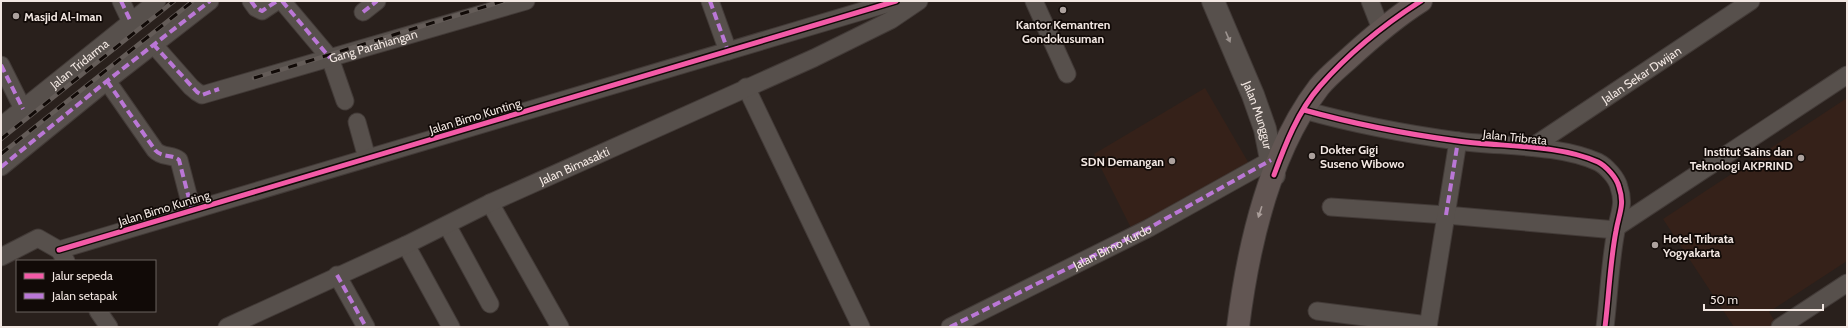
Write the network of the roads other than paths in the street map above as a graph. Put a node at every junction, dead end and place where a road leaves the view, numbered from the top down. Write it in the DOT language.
graph roads {
  1 [pos="121,1"];
  2 [pos="157,1"];
  3 [pos="210,1"];
  4 [pos="251,1"];
  5 [pos="277,1"];
  6 [pos="282,1"];
  7 [pos="377,1"];
  8 [pos="526,1"];
  9 [pos="710,1"];
  10 [pos="896,1"];
  11 [pos="919,1"];
  12 [pos="1034,1"];
  13 [pos="1212,1"];
  14 [pos="1370,1"];
  15 [pos="1421,1"];
  16 [pos="1751,1"];
  17 [pos="363,12"];
  18 [pos="131,22"];
  19 [pos="1381,29"];
  20 [pos="153,44"];
  21 [pos="728,51"];
  22 [pos="330,58"];
  23 [pos="1,66"];
  24 [pos="1067,74"];
  25 [pos="1847,75"];
  26 [pos="107,81"];
  27 [pos="746,87"];
  28 [pos="345,100"];
  29 [pos="22,109"];
  30 [pos="1304,110"];
  31 [pos="356,122"];
  32 [pos="1,126"];
  33 [pos="1458,141"];
  34 [pos="1532,147"];
  35 [pos="367,158"];
  36 [pos="1,167"];
  37 [pos="1272,167"];
  38 [pos="490,203"];
  39 [pos="1331,207"];
  40 [pos="192,210"];
  41 [pos="1446,215"];
  42 [pos="447,225"];
  43 [pos="1617,228"];
  44 [pos="406,245"];
  45 [pos="63,255"];
  46 [pos="1,257"];
  47 [pos="337,276"];
  48 [pos="1847,283"];
  49 [pos="490,304"];
  50 [pos="1317,311"];
  51 [pos="99,312"];
  52 [pos="1428,326"];
  53 [pos="109,327"];
  54 [pos="227,327"];
  55 [pos="366,327"];
  56 [pos="451,327"];
  57 [pos="560,327"];
  58 [pos="861,327"];
  59 [pos="950,327"];
  60 [pos="1238,327"];
  61 [pos="1605,327"];
  62 [pos="1780,327"];
  1 -- 18 [label="street"];
  2 -- 18 [label="street, Jalan Tridarma"];
  3 -- 20 [label="street"];
  4 -- 5 [label="street"];
  6 -- 22 [label="street"];
  7 -- 17 [label="street"];
  8 -- 22 [label="street, Gang Parahiangan"];
  9 -- 21 [label="street"];
  10 -- 21 [label="street, Jalan Bimo Kunting"];
  11 -- 27 [label="street, Jalan Bimasakti"];
  12 -- 24 [label="street"];
  13 -- 37 [label="street, Jalan Munggur, one-way"];
  14 -- 19 [label="street"];
  15 -- 19 [label="main road"];
  16 -- 34 [label="street, Jalan Sekar Dwijan"];
  18 -- 29 [label="street, Jalan Tridarma"];
  19 -- 30 [label="main road"];
  20 -- 22 [label="street, Gang Parahiangan"];
  20 -- 26 [label="street"];
  21 -- 35 [label="street, Jalan Bimo Kunting"];
  22 -- 28 [label="street"];
  23 -- 29 [label="street"];
  25 -- 43 [label="street"];
  26 -- 36 [label="street"];
  26 -- 40 [label="street"];
  27 -- 38 [label="street, Jalan Bimasakti"];
  27 -- 58 [label="street"];
  29 -- 32 [label="street, Jalan Tridarma"];
  30 -- 33 [label="street, Jalan Tribrata"];
  30 -- 37 [label="main road"];
  31 -- 35 [label="street"];
  33 -- 34 [label="street, Jalan Tribrata"];
  33 -- 41 [label="street"];
  34 -- 43 [label="street, Jalan Tribrata"];
  35 -- 40 [label="street, Jalan Bimo Kunting"];
  37 -- 59 [label="street, Jalan Bimo Kurdo"];
  37 -- 60 [label="main road, one-way"];
  38 -- 42 [label="street, Jalan Bimasakti"];
  38 -- 57 [label="street"];
  39 -- 41 [label="street"];
  40 -- 45 [label="street, Jalan Bimo Kunting"];
  41 -- 43 [label="street"];
  41 -- 52 [label="street"];
  42 -- 44 [label="street, Jalan Bimasakti"];
  42 -- 49 [label="street"];
  43 -- 61 [label="street, Jalan Tribrata"];
  44 -- 47 [label="street, Jalan Bimasakti"];
  44 -- 56 [label="street"];
  45 -- 46 [label="street"];
  47 -- 54 [label="street, Jalan Bimasakti"];
  47 -- 55 [label="street"];
  48 -- 62 [label="street"];
  50 -- 52 [label="street"];
  51 -- 53 [label="street"];
}
